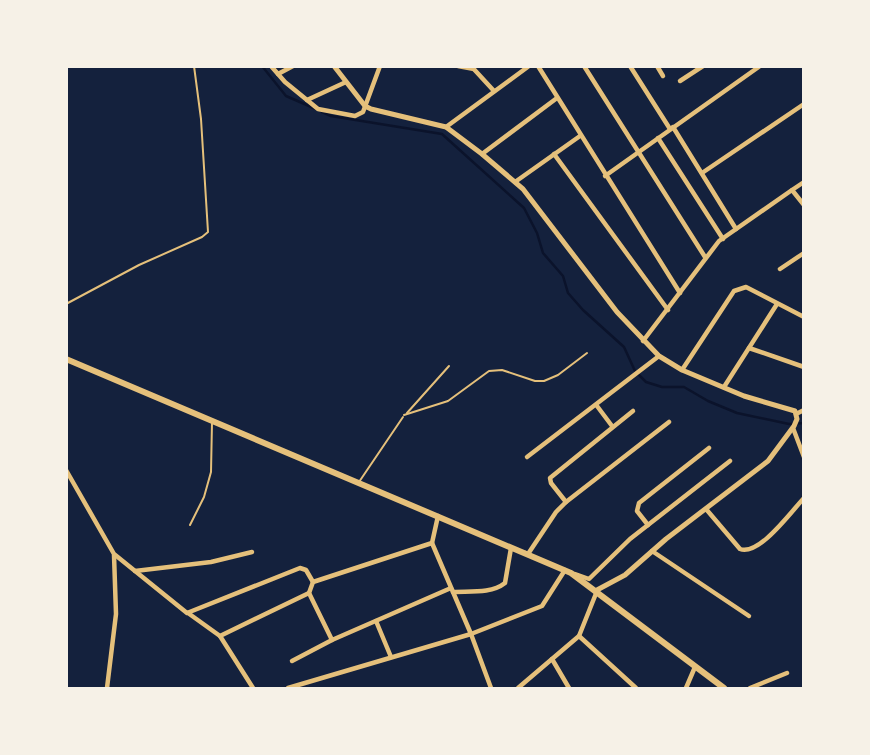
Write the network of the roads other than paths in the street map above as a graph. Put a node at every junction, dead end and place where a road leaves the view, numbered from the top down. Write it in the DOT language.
graph roads {
  1 [pos="271,66"];
  2 [pos="293,66"];
  3 [pos="334,66"];
  4 [pos="374,66"];
  5 [pos="458,66"];
  6 [pos="529,66"];
  7 [pos="538,66"];
  8 [pos="584,66"];
  9 [pos="630,66"];
  10 [pos="657,66"];
  11 [pos="703,66"];
  12 [pos="760,66"];
  13 [pos="472,68"];
  14 [pos="379,69"];
  15 [pos="278,74"];
  16 [pos="663,76"];
  17 [pos="680,81"];
  18 [pos="346,82"];
  19 [pos="494,91"];
  20 [pos="557,98"];
  21 [pos="307,100"];
  22 [pos="803,104"];
  23 [pos="365,106"];
  24 [pos="446,127"];
  25 [pos="672,128"];
  26 [pos="580,136"];
  27 [pos="658,138"];
  28 [pos="638,152"];
  29 [pos="482,154"];
  30 [pos="555,154"];
  31 [pos="702,173"];
  32 [pos="605,176"];
  33 [pos="803,181"];
  34 [pos="515,182"];
  35 [pos="792,190"];
  36 [pos="803,205"];
  37 [pos="736,229"];
  38 [pos="723,239"];
  39 [pos="803,253"];
  40 [pos="705,257"];
  41 [pos="780,269"];
  42 [pos="680,293"];
  43 [pos="777,304"];
  44 [pos="668,310"];
  45 [pos="803,317"];
  46 [pos="643,341"];
  47 [pos="749,348"];
  48 [pos="587,353"];
  49 [pos="659,356"];
  50 [pos="66,359"];
  51 [pos="449,366"];
  52 [pos="803,367"];
  53 [pos="682,370"];
  54 [pos="724,387"];
  55 [pos="597,406"];
  56 [pos="803,410"];
  57 [pos="633,411"];
  58 [pos="404,415"];
  59 [pos="212,421"];
  60 [pos="797,421"];
  61 [pos="669,422"];
  62 [pos="612,426"];
  63 [pos="709,447"];
  64 [pos="527,457"];
  65 [pos="803,457"];
  66 [pos="730,461"];
  67 [pos="66,470"];
  68 [pos="359,483"];
  69 [pos="803,498"];
  70 [pos="566,502"];
  71 [pos="706,509"];
  72 [pos="438,516"];
  73 [pos="190,525"];
  74 [pos="648,525"];
  75 [pos="432,543"];
  76 [pos="513,549"];
  77 [pos="652,551"];
  78 [pos="252,552"];
  79 [pos="114,554"];
  80 [pos="134,571"];
  81 [pos="568,572"];
  82 [pos="313,582"];
  83 [pos="452,590"];
  84 [pos="597,590"];
  85 [pos="309,593"];
  86 [pos="187,613"];
  87 [pos="749,616"];
  88 [pos="376,621"];
  89 [pos="471,634"];
  90 [pos="220,636"];
  91 [pos="579,636"];
  92 [pos="332,640"];
  93 [pos="391,657"];
  94 [pos="552,659"];
  95 [pos="292,661"];
  96 [pos="696,666"];
  97 [pos="787,673"];
  98 [pos="107,688"];
  99 [pos="253,688"];
  100 [pos="289,688"];
  101 [pos="491,688"];
  102 [pos="518,688"];
  103 [pos="569,688"];
  104 [pos="636,688"];
  105 [pos="686,688"];
  106 [pos="724,688"];
  107 [pos="750,688"];
  1 -- 15 [label="street"];
  2 -- 15 [label="street"];
  3 -- 18 [label="street"];
  4 -- 14 [label="street"];
  5 -- 13 [label="street"];
  6 -- 19 [label="street"];
  7 -- 20 [label="street"];
  8 -- 28 [label="street"];
  9 -- 25 [label="street"];
  10 -- 16 [label="street"];
  11 -- 17 [label="street"];
  12 -- 25 [label="street"];
  13 -- 19 [label="street"];
  14 -- 23 [label="street"];
  15 -- 21 [label="street"];
  18 -- 21 [label="street"];
  18 -- 23 [label="street"];
  19 -- 24 [label="street"];
  20 -- 26 [label="street"];
  20 -- 29 [label="street"];
  21 -- 23 [label="street"];
  22 -- 31 [label="street"];
  23 -- 24 [label="street"];
  24 -- 29 [label="street"];
  25 -- 27 [label="street"];
  25 -- 31 [label="street"];
  26 -- 30 [label="street"];
  26 -- 32 [label="street"];
  27 -- 28 [label="street"];
  27 -- 38 [label="street"];
  28 -- 32 [label="street"];
  28 -- 40 [label="street"];
  29 -- 34 [label="street"];
  30 -- 34 [label="street"];
  30 -- 44 [label="street"];
  31 -- 37 [label="street"];
  32 -- 42 [label="street"];
  33 -- 35 [label="street"];
  34 -- 46 [label="street"];
  35 -- 36 [label="street"];
  35 -- 37 [label="street"];
  37 -- 38 [label="street"];
  38 -- 40 [label="street"];
  39 -- 41 [label="street"];
  40 -- 42 [label="street"];
  42 -- 44 [label="street"];
  43 -- 45 [label="street"];
  43 -- 47 [label="street"];
  43 -- 53 [label="street"];
  44 -- 46 [label="street"];
  46 -- 49 [label="street"];
  47 -- 52 [label="street"];
  47 -- 54 [label="street"];
  48 -- 58 [label="lane"];
  49 -- 53 [label="street"];
  49 -- 55 [label="street"];
  50 -- 59 [label="main road"];
  51 -- 58 [label="lane"];
  53 -- 54 [label="street"];
  54 -- 60 [label="street"];
  55 -- 62 [label="street"];
  55 -- 64 [label="street"];
  56 -- 60 [label="street"];
  57 -- 62 [label="street"];
  58 -- 68 [label="lane"];
  59 -- 68 [label="main road"];
  59 -- 73 [label="lane"];
  60 -- 65 [label="street"];
  60 -- 71 [label="street"];
  61 -- 70 [label="street"];
  62 -- 70 [label="street"];
  63 -- 74 [label="street"];
  66 -- 74 [label="street"];
  67 -- 79 [label="street"];
  68 -- 72 [label="main road"];
  69 -- 71 [label="street"];
  70 -- 76 [label="street"];
  71 -- 77 [label="street"];
  72 -- 75 [label="street"];
  72 -- 76 [label="main road"];
  74 -- 81 [label="street"];
  75 -- 82 [label="street"];
  75 -- 83 [label="street"];
  76 -- 81 [label="main road"];
  76 -- 83 [label="street"];
  77 -- 84 [label="street"];
  77 -- 87 [label="street"];
  78 -- 80 [label="street"];
  79 -- 80 [label="street"];
  79 -- 98 [label="street"];
  80 -- 86 [label="street"];
  81 -- 84 [label="main road"];
  81 -- 89 [label="street"];
  82 -- 85 [label="street"];
  82 -- 86 [label="street"];
  83 -- 88 [label="street"];
  83 -- 89 [label="street"];
  84 -- 91 [label="street"];
  84 -- 96 [label="main road"];
  85 -- 90 [label="street"];
  85 -- 92 [label="street"];
  86 -- 90 [label="street"];
  88 -- 92 [label="street"];
  88 -- 93 [label="street"];
  89 -- 93 [label="street"];
  89 -- 101 [label="street"];
  90 -- 99 [label="street"];
  91 -- 94 [label="street"];
  91 -- 104 [label="street"];
  92 -- 95 [label="street"];
  93 -- 100 [label="street"];
  94 -- 102 [label="street"];
  94 -- 103 [label="street"];
  96 -- 105 [label="street"];
  96 -- 106 [label="main road"];
  97 -- 107 [label="street"];
}
